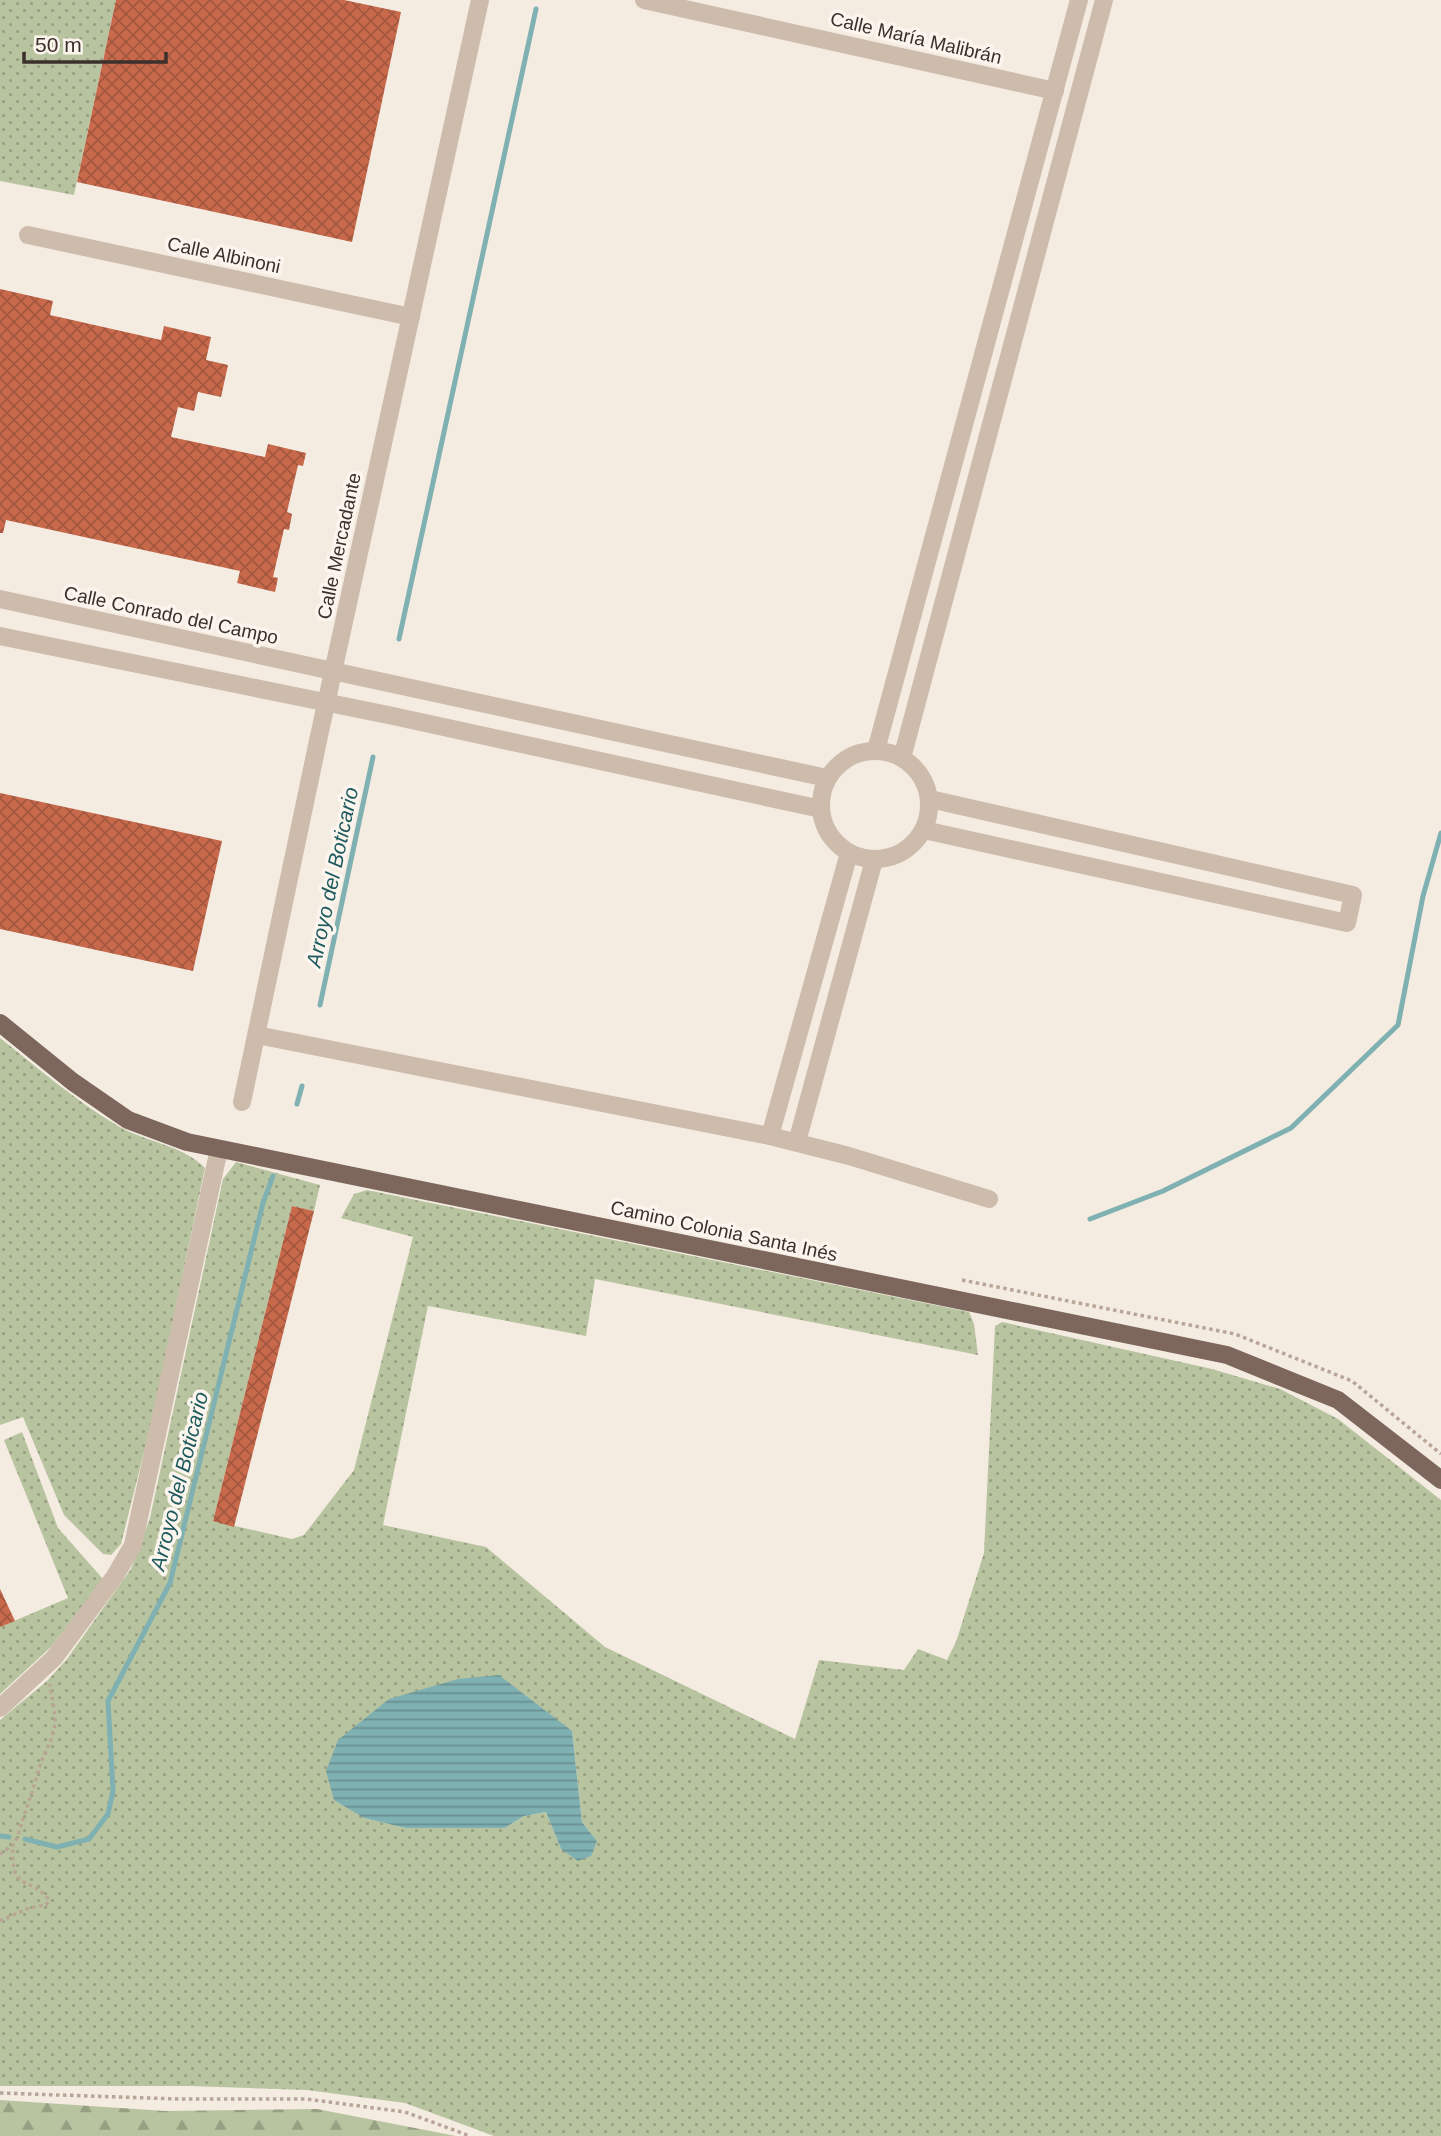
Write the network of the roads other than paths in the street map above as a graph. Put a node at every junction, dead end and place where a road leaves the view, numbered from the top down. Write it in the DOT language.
graph roads {
  1 [pos="480,0"];
  2 [pos="644,0"];
  3 [pos="1079,0"];
  4 [pos="1104,0"];
  5 [pos="1055,91"];
  6 [pos="28,235"];
  7 [pos="411,317"];
  8 [pos="0,599"];
  9 [pos="0,636"];
  10 [pos="333,673"];
  11 [pos="326,704"];
  12 [pos="876,750"];
  13 [pos="902,758"];
  14 [pos="827,778"];
  15 [pos="930,799"];
  16 [pos="821,809"];
  17 [pos="924,830"];
  18 [pos="849,853"];
  19 [pos="874,860"];
  20 [pos="0,1023"];
  21 [pos="257,1035"];
  22 [pos="242,1102"];
  23 [pos="770,1136"];
  24 [pos="797,1142"];
  25 [pos="219,1149"];
  26 [pos="989,1199"];
  27 [pos="1441,1480"];
  28 [pos="0,1708"];
  1 -- 7 [label="street, Calle Mercadante"];
  2 -- 5 [label="street, Calle María Malibrán"];
  3 -- 5 [label="street"];
  4 -- 13 [label="street"];
  5 -- 12 [label="street"];
  6 -- 7 [label="street, Calle Albinoni"];
  7 -- 10 [label="street, Calle Mercadante"];
  8 -- 10 [label="street, Calle Conrado del Campo"];
  9 -- 11 [label="street"];
  10 -- 11 [label="street, Calle Mercadante"];
  10 -- 14 [label="street, Calle Conrado del Campo"];
  11 -- 16 [label="street"];
  11 -- 21 [label="street, Calle Mercadante"];
  12 -- 13 [label="street"];
  12 -- 14 [label="street"];
  13 -- 15 [label="street"];
  14 -- 16 [label="street"];
  15 -- 17 [label="street"];
  15 -- 17 [label="street"];
  16 -- 18 [label="street"];
  17 -- 19 [label="street"];
  18 -- 19 [label="street"];
  18 -- 23 [label="street"];
  19 -- 24 [label="street"];
  20 -- 25 [label="main road, Camino Colonia Santa Inés"];
  21 -- 22 [label="street, Calle Mercadante"];
  21 -- 23 [label="street"];
  23 -- 24 [label="street"];
  24 -- 26 [label="street"];
  25 -- 27 [label="main road, Camino Colonia Santa Inés"];
  25 -- 28 [label="street"];
}
